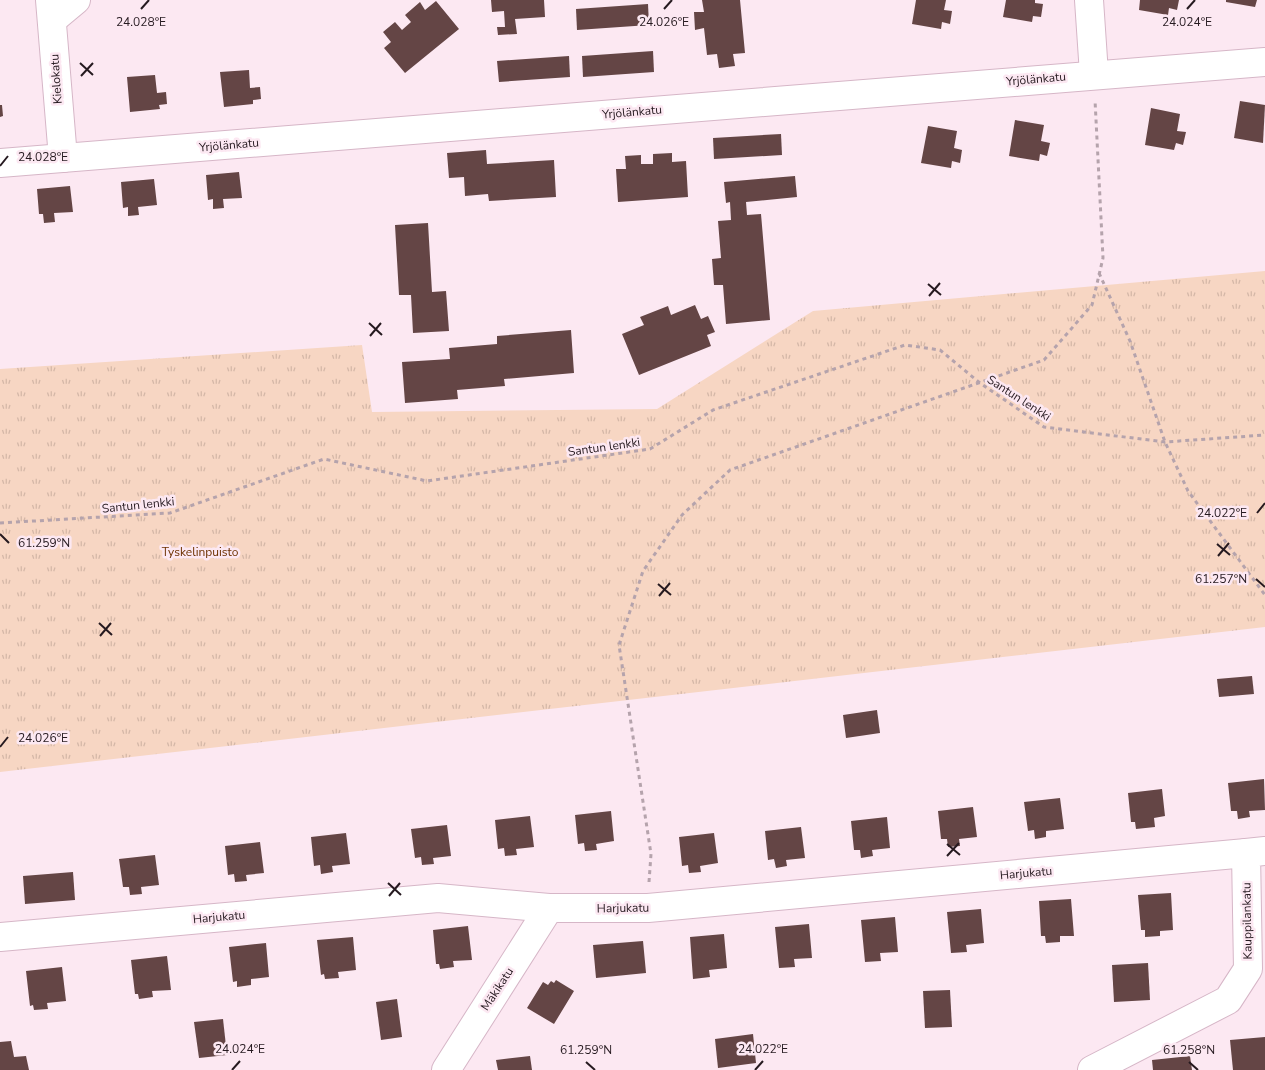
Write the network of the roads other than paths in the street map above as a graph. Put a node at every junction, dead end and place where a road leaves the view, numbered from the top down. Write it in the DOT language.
graph roads {
  1 [pos="76,0"];
  2 [pos="1088,0"];
  3 [pos="51,10"];
  4 [pos="1265,62"];
  5 [pos="1094,74"];
  6 [pos="63,158"];
  7 [pos="0,163"];
  8 [pos="1255,852"];
  9 [pos="549,908"];
  10 [pos="0,937"];
  11 [pos="446,1070"];
  12 [pos="1092,1070"];
  1 -- 3 [label="street"];
  2 -- 5 [label="street"];
  3 -- 6 [label="street, Kielokatu"];
  4 -- 5 [label="street, Yrjölänkatu"];
  5 -- 6 [label="street, Yrjölänkatu"];
  6 -- 7 [label="street, Yrjölänkatu"];
  8 -- 9 [label="street, Harjukatu"];
  8 -- 12 [label="street, Kauppilankatu"];
  9 -- 10 [label="street, Harjukatu"];
  9 -- 11 [label="street, Mäkikatu"];
}
